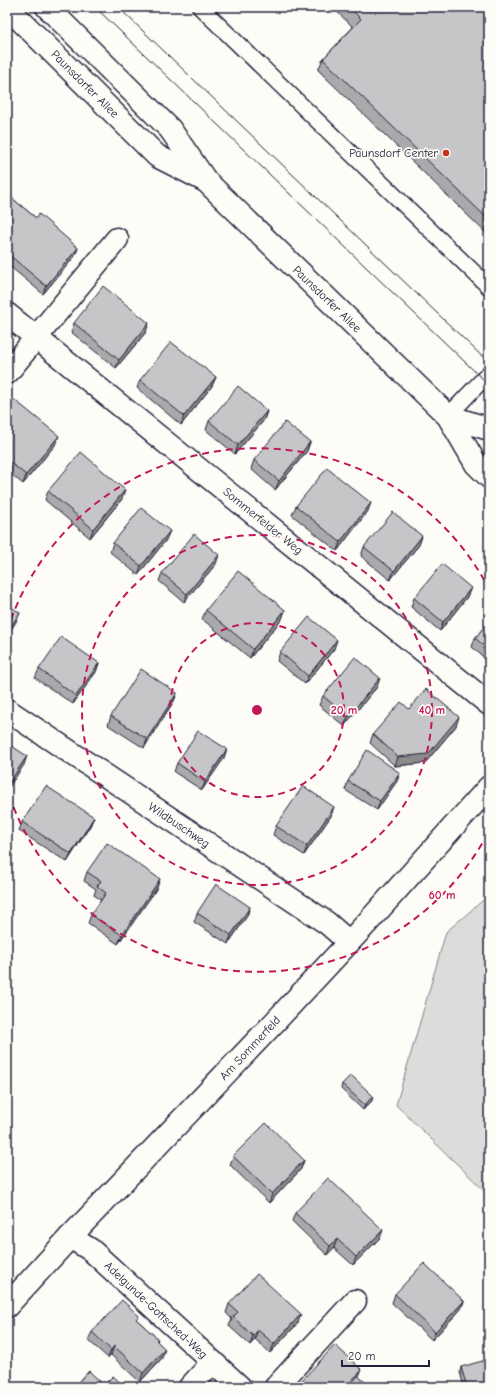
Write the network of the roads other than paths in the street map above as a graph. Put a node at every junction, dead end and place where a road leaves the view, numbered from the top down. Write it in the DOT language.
graph roads {
  1 [pos="7,7"];
  2 [pos="47,7"];
  3 [pos="200,7"];
  4 [pos="206,181"];
  5 [pos="118,239"];
  6 [pos="489,287"];
  7 [pos="7,314"];
  8 [pos="36,337"];
  9 [pos="7,373"];
  10 [pos="489,374"];
  11 [pos="448,416"];
  12 [pos="489,429"];
  13 [pos="489,477"];
  14 [pos="489,704"];
  15 [pos="7,710"];
  16 [pos="489,787"];
  17 [pos="349,942"];
  18 [pos="70,1237"];
  19 [pos="354,1301"];
  20 [pos="7,1306"];
  21 [pos="213,1362"];
  22 [pos="190,1387"];
  23 [pos="240,1387"];
  24 [pos="276,1387"];
  1 -- 4 [label="street, Paunsdorfer Allee"];
  2 -- 4 [label="street, Paunsdorfer Allee"];
  3 -- 6 [label="lane"];
  4 -- 11 [label="street, Paunsdorfer Allee"];
  5 -- 8 [label="street"];
  7 -- 8 [label="street, Sommerfelder Weg"];
  8 -- 9 [label="street"];
  8 -- 14 [label="street, Sommerfelder Weg"];
  10 -- 11 [label="lane"];
  11 -- 12 [label="street, Paunsdorfer Allee"];
  11 -- 13 [label="street, Paunsdorfer Allee"];
  15 -- 17 [label="street, Wildbuschweg"];
  16 -- 17 [label="street, Am Sommerfeld"];
  17 -- 18 [label="street, Am Sommerfeld"];
  18 -- 20 [label="street, Am Sommerfeld"];
  18 -- 21 [label="street, Adelgunde-Gottsched-Weg"];
  19 -- 24 [label="street"];
  21 -- 22 [label="street"];
  21 -- 23 [label="street, Adelgunde-Gottsched-Weg"];
}
